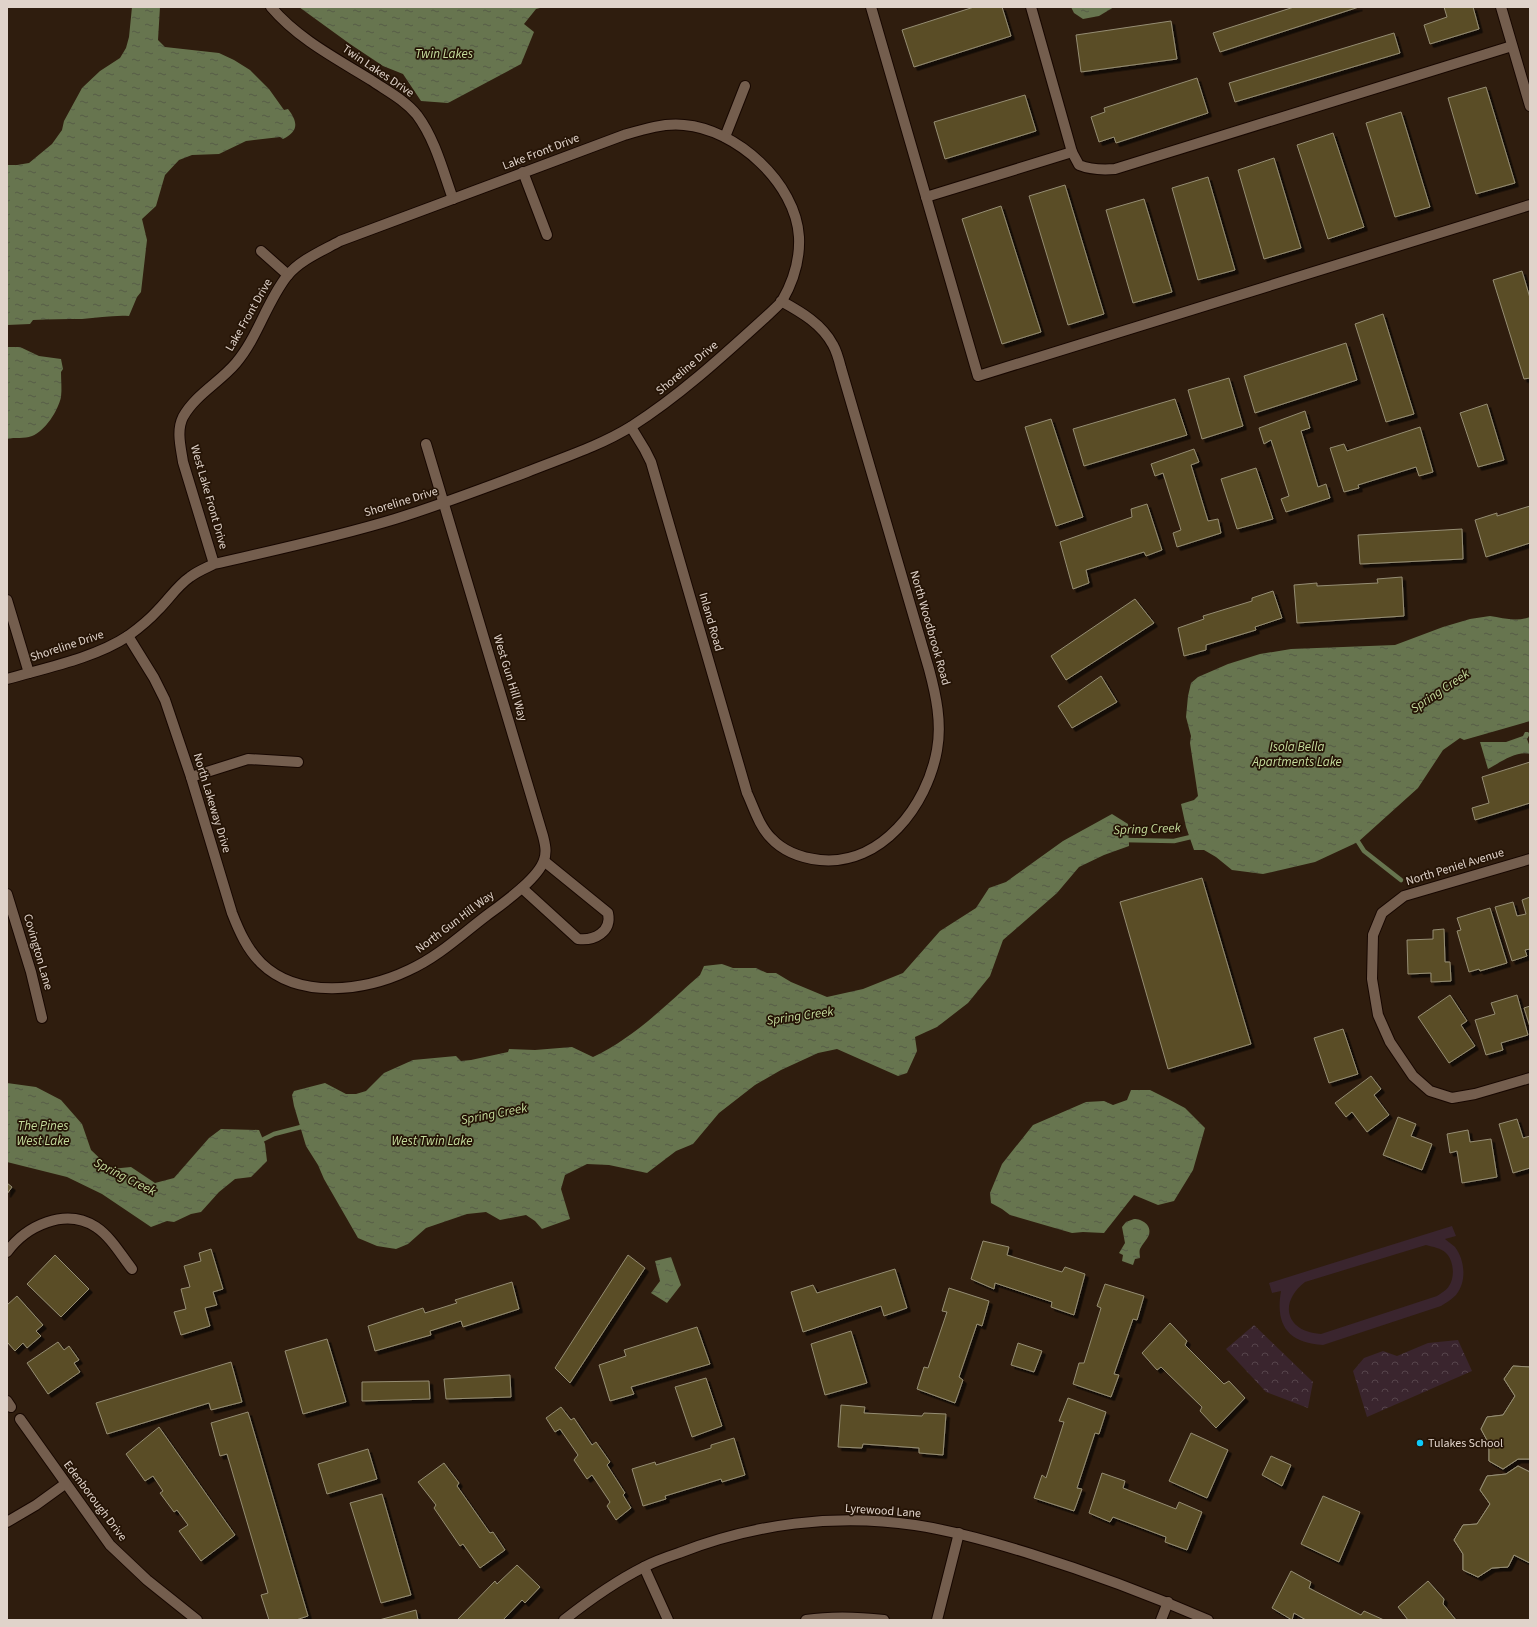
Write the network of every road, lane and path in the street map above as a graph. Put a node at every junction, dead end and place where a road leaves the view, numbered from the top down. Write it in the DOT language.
graph roads {
  1 [pos="271,7"];
  2 [pos="871,7"];
  3 [pos="1030,7"];
  4 [pos="1501,7"];
  5 [pos="1512,46"];
  6 [pos="746,86"];
  7 [pos="1530,106"];
  8 [pos="725,137"];
  9 [pos="1072,152"];
  10 [pos="523,172"];
  11 [pos="926,197"];
  12 [pos="454,199"];
  13 [pos="1530,205"];
  14 [pos="547,235"];
  15 [pos="261,251"];
  16 [pos="288,275"];
  17 [pos="782,301"];
  18 [pos="236,363"];
  19 [pos="631,427"];
  20 [pos="426,444"];
  21 [pos="444,503"];
  22 [pos="214,564"];
  23 [pos="7,600"];
  24 [pos="128,636"];
  25 [pos="29,673"];
  26 [pos="7,679"];
  27 [pos="298,762"];
  28 [pos="191,777"];
  29 [pos="762,825"];
  30 [pos="1530,859"];
  31 [pos="544,861"];
  32 [pos="522,888"];
  33 [pos="7,894"];
  34 [pos="276,974"];
  35 [pos="42,1018"];
  36 [pos="1530,1078"];
  37 [pos="7,1252"];
  38 [pos="132,1269"];
  39 [pos="20,1419"];
  40 [pos="65,1484"];
  41 [pos="7,1522"];
  42 [pos="959,1533"];
  43 [pos="644,1567"];
  44 [pos="1168,1602"];
  45 [pos="197,1620"];
  46 [pos="564,1620"];
  47 [pos="668,1620"];
  48 [pos="806,1620"];
  49 [pos="884,1620"];
  50 [pos="937,1620"];
  51 [pos="1161,1620"];
  52 [pos="1208,1620"];
  1 -- 12 [label="street, Twin Lakes Drive"];
  2 -- 11 [label="street"];
  3 -- 9 [label="street"];
  4 -- 5 [label="street"];
  5 -- 7 [label="street"];
  5 -- 9 [label="street"];
  6 -- 8 [label="street"];
  8 -- 10 [label="street, Lake Front Drive"];
  8 -- 17 [label="street, Lake Front Drive"];
  9 -- 11 [label="street"];
  10 -- 12 [label="street, Lake Front Drive"];
  10 -- 14 [label="street"];
  11 -- 13 [label="street"];
  12 -- 16 [label="street, Lake Front Drive"];
  15 -- 16 [label="street"];
  16 -- 18 [label="street, Lake Front Drive"];
  17 -- 19 [label="street, Shoreline Drive"];
  17 -- 29 [label="street, North Woodbrook Road"];
  18 -- 22 [label="street, West Lake Front Drive"];
  19 -- 21 [label="street, Shoreline Drive"];
  19 -- 29 [label="street, Inland Road"];
  20 -- 21 [label="street, West Gun Hill Way"];
  21 -- 22 [label="street, Shoreline Drive"];
  21 -- 31 [label="street, West Gun Hill Way"];
  22 -- 24 [label="street, Shoreline Drive"];
  23 -- 25 [label="street"];
  24 -- 25 [label="street, Shoreline Drive"];
  24 -- 28 [label="street, North Lakeway Drive"];
  25 -- 26 [label="street, Shoreline Drive"];
  27 -- 28 [label="street"];
  28 -- 34 [label="street, North Lakeway Drive"];
  30 -- 36 [label="street, North Peniel Avenue"];
  31 -- 32 [label="street, North Gun Hill Way"];
  31 -- 32 [label="street"];
  32 -- 34 [label="street, North Gun Hill Way"];
  33 -- 35 [label="street, Covington Lane"];
  37 -- 38 [label="street"];
  39 -- 40 [label="street, Edenborough Drive"];
  40 -- 41 [label="street"];
  40 -- 45 [label="street, Edenborough Drive"];
  42 -- 43 [label="street, Lyrewood Lane"];
  42 -- 44 [label="street, Lyrewood Lane"];
  42 -- 50 [label="street"];
  43 -- 46 [label="street, Lyrewood Lane"];
  43 -- 47 [label="street"];
  44 -- 51 [label="street"];
  44 -- 52 [label="street, Lyrewood Lane"];
  48 -- 49 [label="street"];
}
